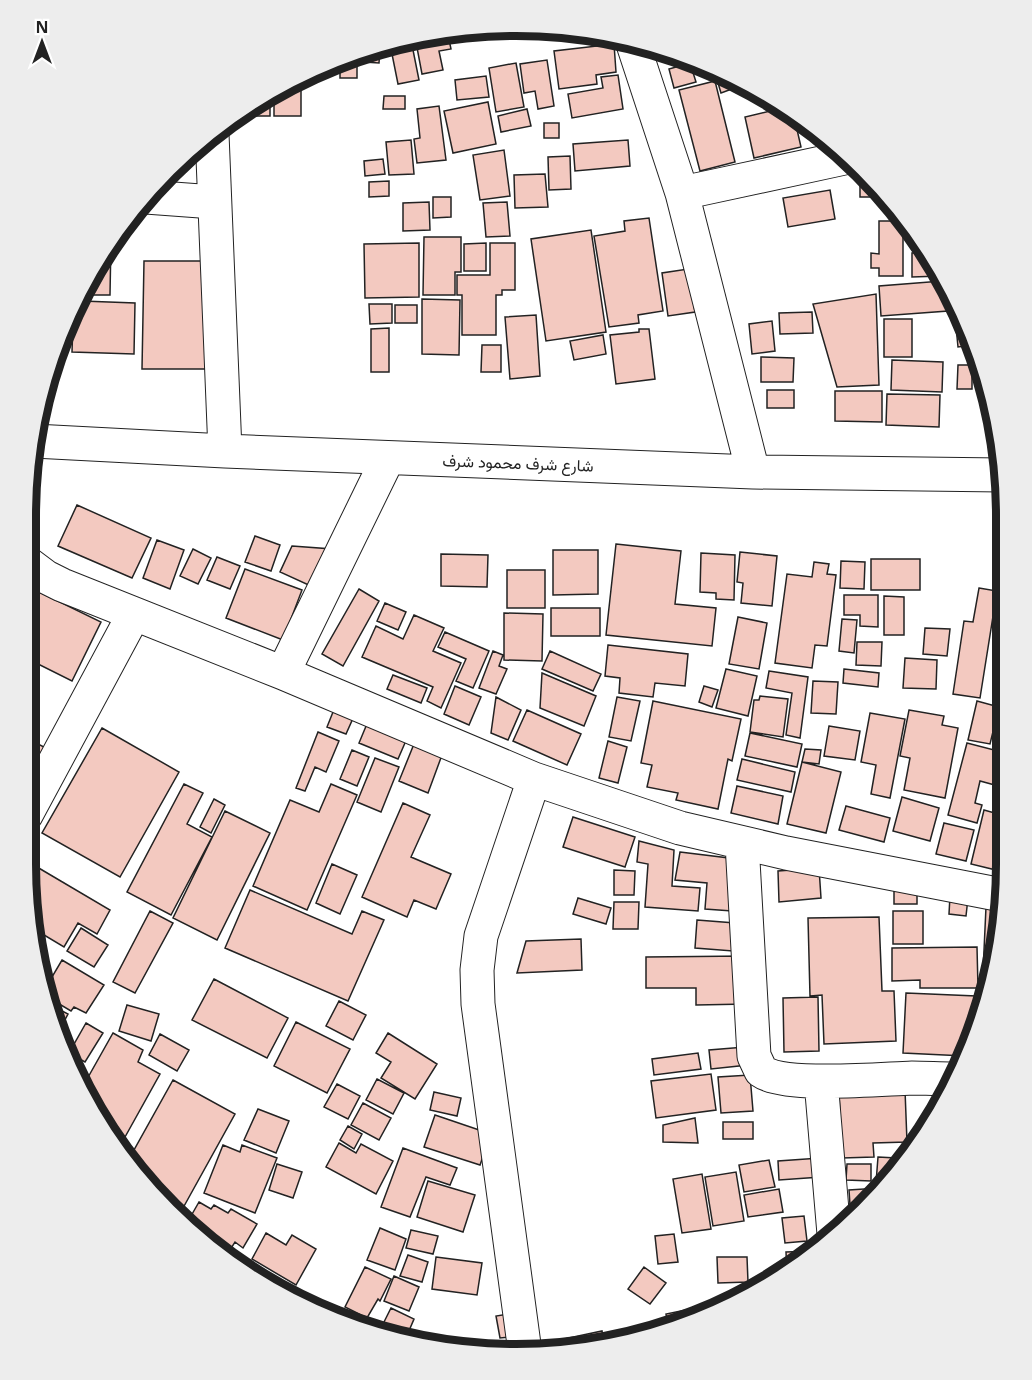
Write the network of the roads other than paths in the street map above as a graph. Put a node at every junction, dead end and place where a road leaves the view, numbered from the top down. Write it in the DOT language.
graph roads {
  1 [pos="635,51"];
  2 [pos="212,145"];
  3 [pos="838,160"];
  4 [pos="682,193"];
  5 [pos="157,198"];
  6 [pos="214,202"];
  7 [pos="42,441"];
  8 [pos="225,451"];
  9 [pos="388,458"];
  10 [pos="753,472"];
  11 [pos="994,475"];
  12 [pos="36,570"];
  13 [pos="134,614"];
  14 [pos="283,672"];
  15 [pos="534,779"];
  16 [pos="36,796"];
  17 [pos="742,843"];
  18 [pos="995,894"];
  19 [pos="945,1079"];
  20 [pos="822,1081"];
  21 [pos="833,1224"];
  22 [pos="524,1344"];
  1 -- 4 [label="street"];
  2 -- 6 [label="street"];
  3 -- 4 [label="street"];
  4 -- 10 [label="street"];
  5 -- 6 [label="street"];
  6 -- 8 [label="street"];
  7 -- 8 [label="street, شارع شرف محمود شرف"];
  8 -- 9 [label="street, شارع شرف محمود شرف"];
  9 -- 10 [label="street, شارع شرف محمود شرف"];
  9 -- 14 [label="street"];
  10 -- 11 [label="street, شارع شرف محمود شرف"];
  12 -- 13 [label="street"];
  13 -- 14 [label="street"];
  13 -- 16 [label="street"];
  14 -- 15 [label="street"];
  15 -- 17 [label="street"];
  15 -- 22 [label="street"];
  17 -- 18 [label="street"];
  17 -- 20 [label="street"];
  19 -- 20 [label="street"];
  20 -- 21 [label="street"];
}
